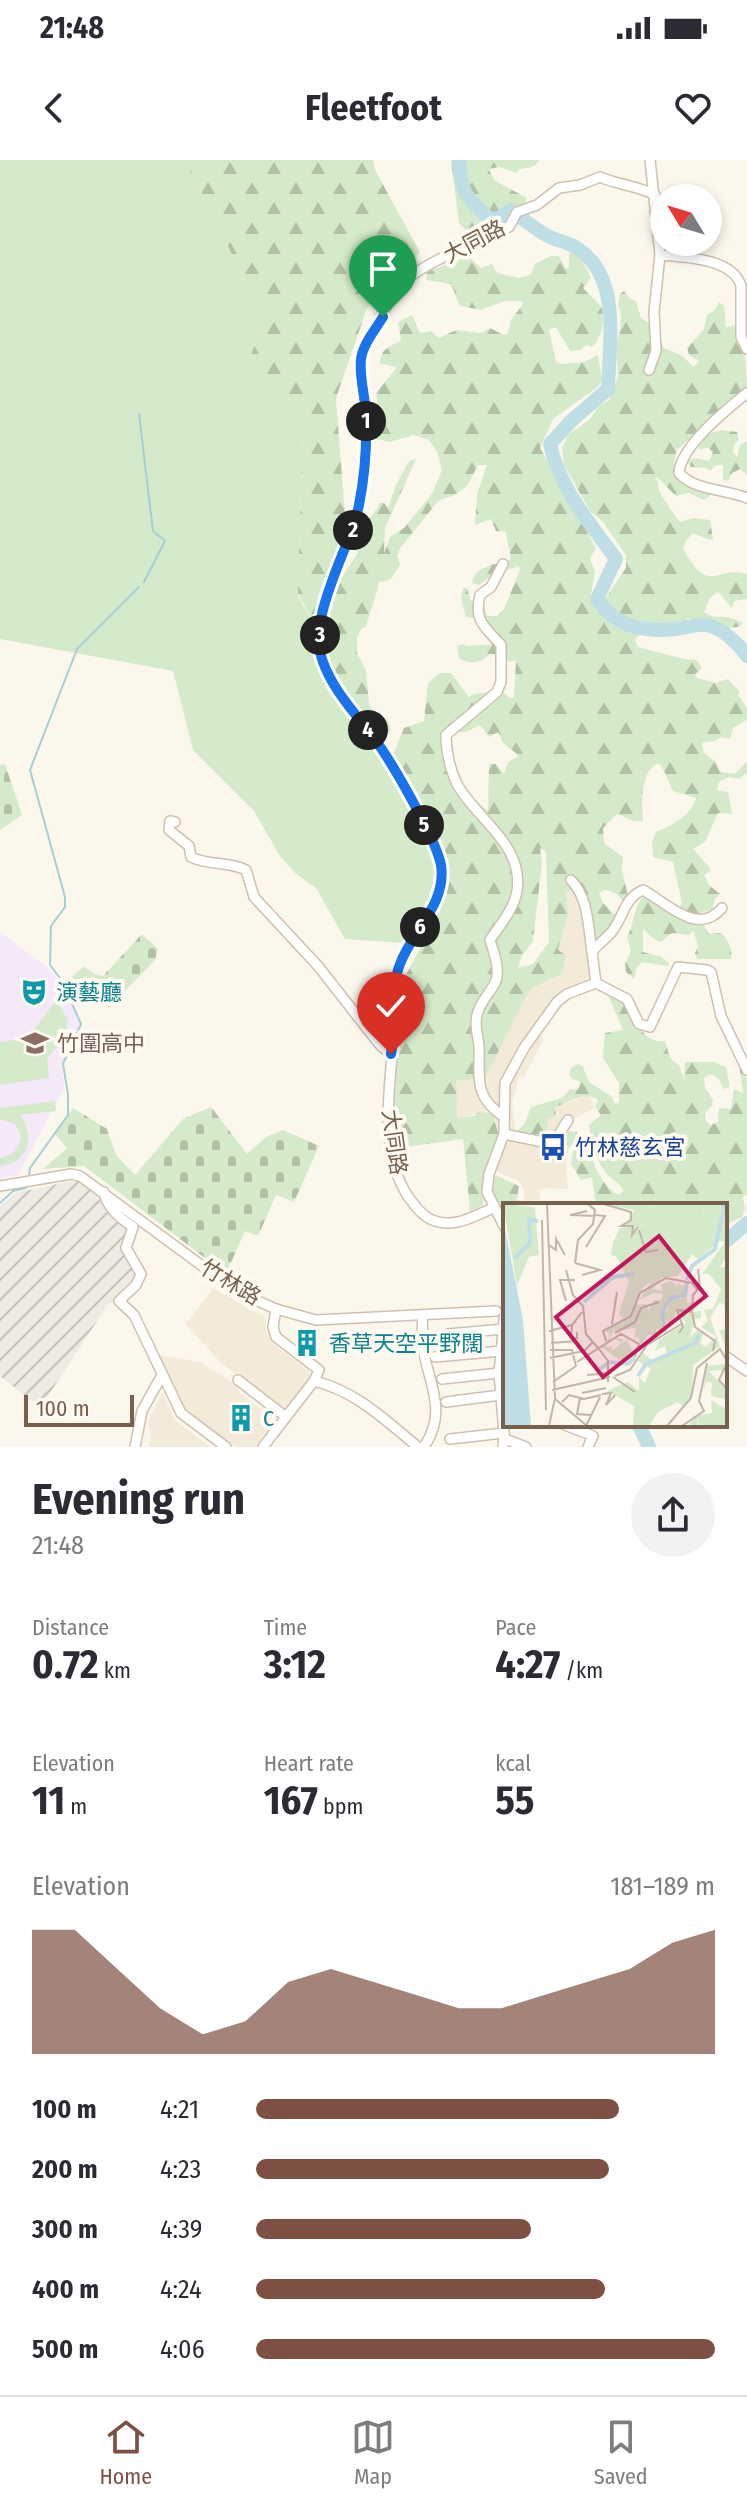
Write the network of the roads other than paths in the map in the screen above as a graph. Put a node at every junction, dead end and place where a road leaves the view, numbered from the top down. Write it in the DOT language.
graph roads {
  1 [pos="650,160"];
  2 [pos="653,184"];
  3 [pos="650,192"];
  4 [pos="660,256"];
  5 [pos="667,256"];
  6 [pos="747,349"];
  7 [pos="649,370"];
  8 [pos="747,393"];
  9 [pos="747,498"];
  10 [pos="503,564"];
  11 [pos="175,822"];
  12 [pos="571,880"];
  13 [pos="722,908"];
  14 [pos="592,952"];
  15 [pos="596,983"];
  16 [pos="391,1054"];
  17 [pos="747,1070"];
  18 [pos="504,1117"];
  19 [pos="568,1120"];
  20 [pos="504,1134"];
  21 [pos="0,1186"];
  22 [pos="104,1192"];
  23 [pos="493,1208"];
  24 [pos="503,1225"];
  25 [pos="276,1309"];
  26 [pos="496,1311"];
  27 [pos="422,1316"];
  28 [pos="503,1329"];
  29 [pos="448,1334"];
  30 [pos="435,1357"];
  31 [pos="503,1357"];
  32 [pos="727,1357"];
  33 [pos="747,1371"];
  34 [pos="162,1375"];
  35 [pos="501,1376"];
  36 [pos="442,1379"];
  37 [pos="238,1380"];
  38 [pos="314,1381"];
  39 [pos="503,1399"];
  40 [pos="446,1402"];
  41 [pos="286,1417"];
  42 [pos="570,1427"];
  43 [pos="450,1439"];
  44 [pos="504,1439"];
  45 [pos="135,1447"];
  46 [pos="226,1447"];
  47 [pos="263,1447"];
  48 [pos="418,1447"];
  49 [pos="424,1447"];
  50 [pos="526,1447"];
  51 [pos="588,1447"];
  1 -- 2 [label="street"];
  3 -- 16 [label="street, 大同路"];
  4 -- 7 [label="street"];
  5 -- 6 [label="street"];
  8 -- 9 [label="street"];
  10 -- 18 [label="street"];
  11 -- 16 [label="street"];
  12 -- 14 [label="street"];
  13 -- 14 [label="street"];
  14 -- 15 [label="street"];
  15 -- 17 [label="street"];
  15 -- 18 [label="street"];
  16 -- 23 [label="street, 大同路"];
  18 -- 20 [label="street"];
  19 -- 20 [label="street"];
  20 -- 23 [label="street"];
  21 -- 22 [label="street, 竹林路"];
  22 -- 25 [label="street, 竹林路"];
  22 -- 34 [label="street"];
  23 -- 24 [label="street"];
  25 -- 27 [label="street, 竹林路"];
  25 -- 38 [label="street"];
  26 -- 27 [label="street, 竹林路"];
  27 -- 49 [label="street"];
  28 -- 29 [label="street"];
  30 -- 31 [label="street"];
  31 -- 35 [label="street"];
  32 -- 33 [label="street"];
  34 -- 45 [label="street"];
  34 -- 46 [label="street"];
  35 -- 36 [label="street"];
  35 -- 39 [label="street"];
  37 -- 41 [label="street"];
  38 -- 41 [label="street"];
  38 -- 48 [label="street"];
  39 -- 40 [label="street"];
  41 -- 47 [label="street"];
  42 -- 51 [label="street"];
  43 -- 44 [label="street"];
  44 -- 50 [label="street"];
}
